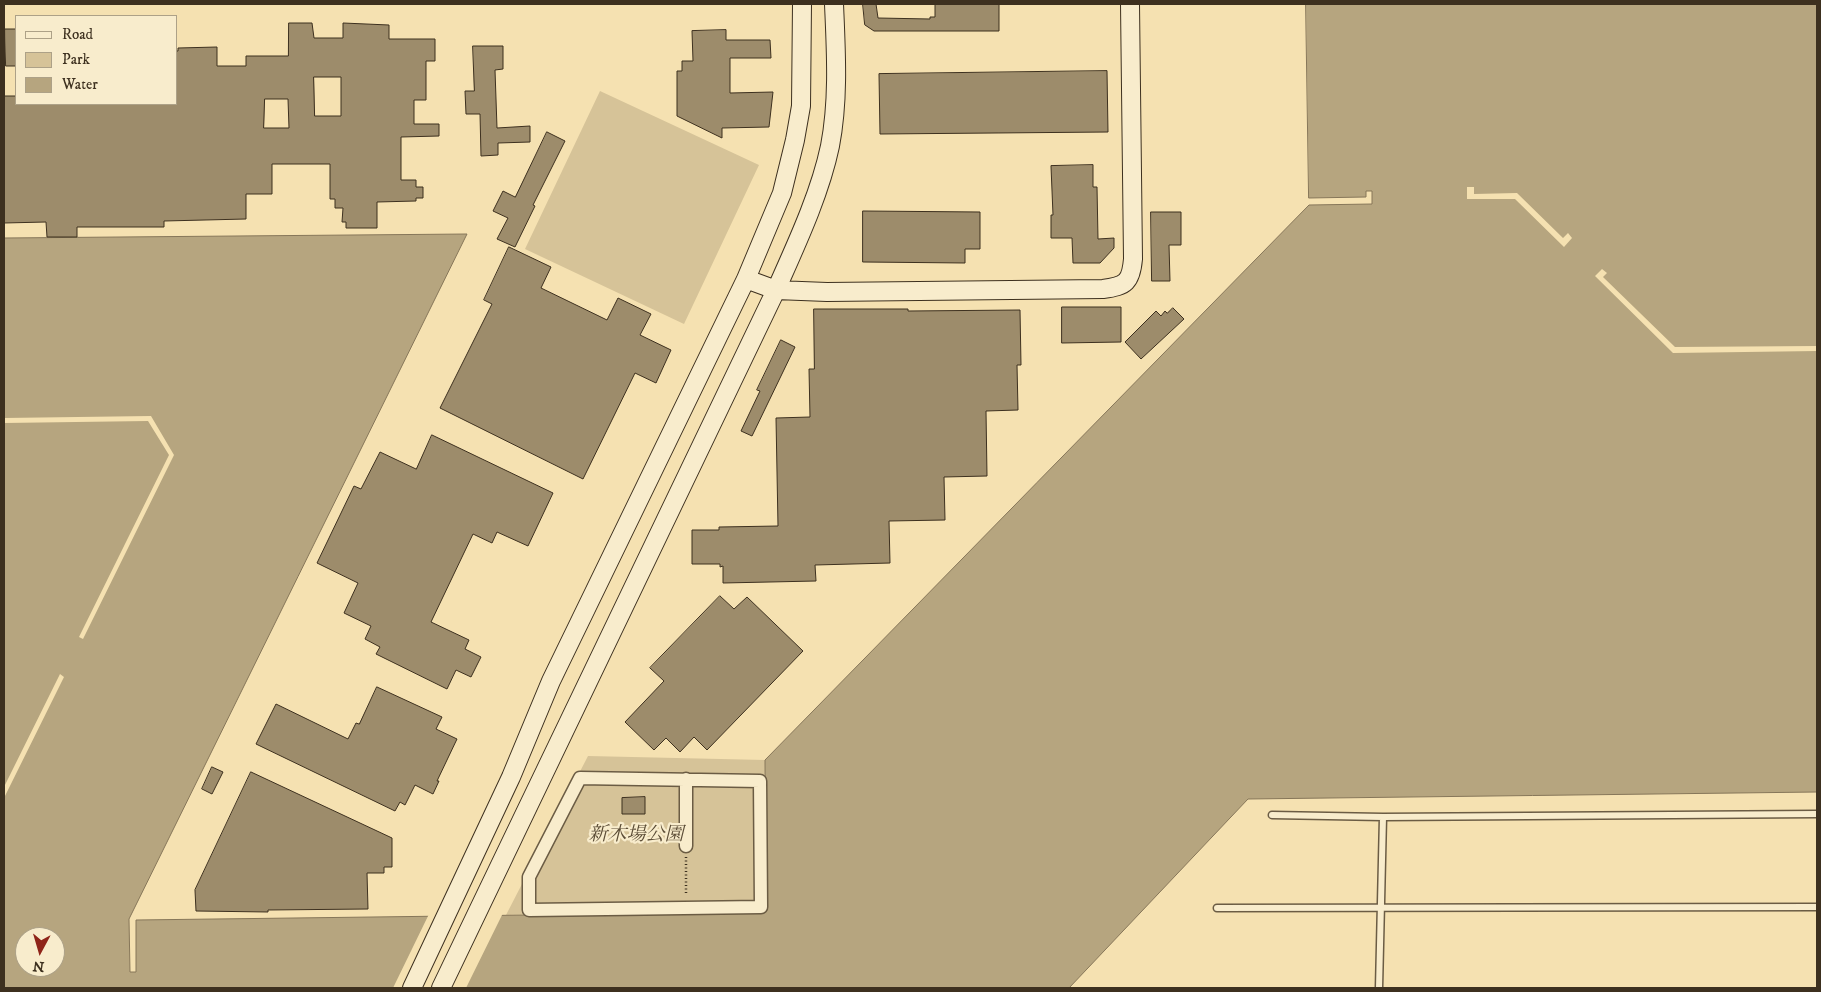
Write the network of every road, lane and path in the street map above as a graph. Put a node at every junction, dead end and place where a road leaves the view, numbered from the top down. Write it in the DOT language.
graph roads {
  1 [pos="802,4"];
  2 [pos="834,4"];
  3 [pos="1130,4"];
  4 [pos="746,279"];
  5 [pos="776,290"];
  6 [pos="686,779"];
  7 [pos="1817,814"];
  8 [pos="1272,815"];
  9 [pos="1383,817"];
  10 [pos="686,846"];
  11 [pos="1380,906"];
  12 [pos="1817,907"];
  13 [pos="686,908"];
  14 [pos="1217,908"];
  15 [pos="412,988"];
  16 [pos="441,988"];
  17 [pos="1379,988"];
  1 -- 4 [label="street"];
  2 -- 5 [label="street"];
  3 -- 5 [label="street"];
  4 -- 5 [label="street"];
  4 -- 15 [label="street"];
  5 -- 16 [label="street"];
  6 -- 10 [label="street"];
  6 -- 13 [label="street"];
  6 -- 13 [label="street"];
  7 -- 9 [label="lane"];
  8 -- 9 [label="lane"];
  9 -- 11 [label="lane"];
  10 -- 13 [label="path"];
  11 -- 12 [label="lane"];
  11 -- 14 [label="lane"];
  11 -- 17 [label="lane"];
}
